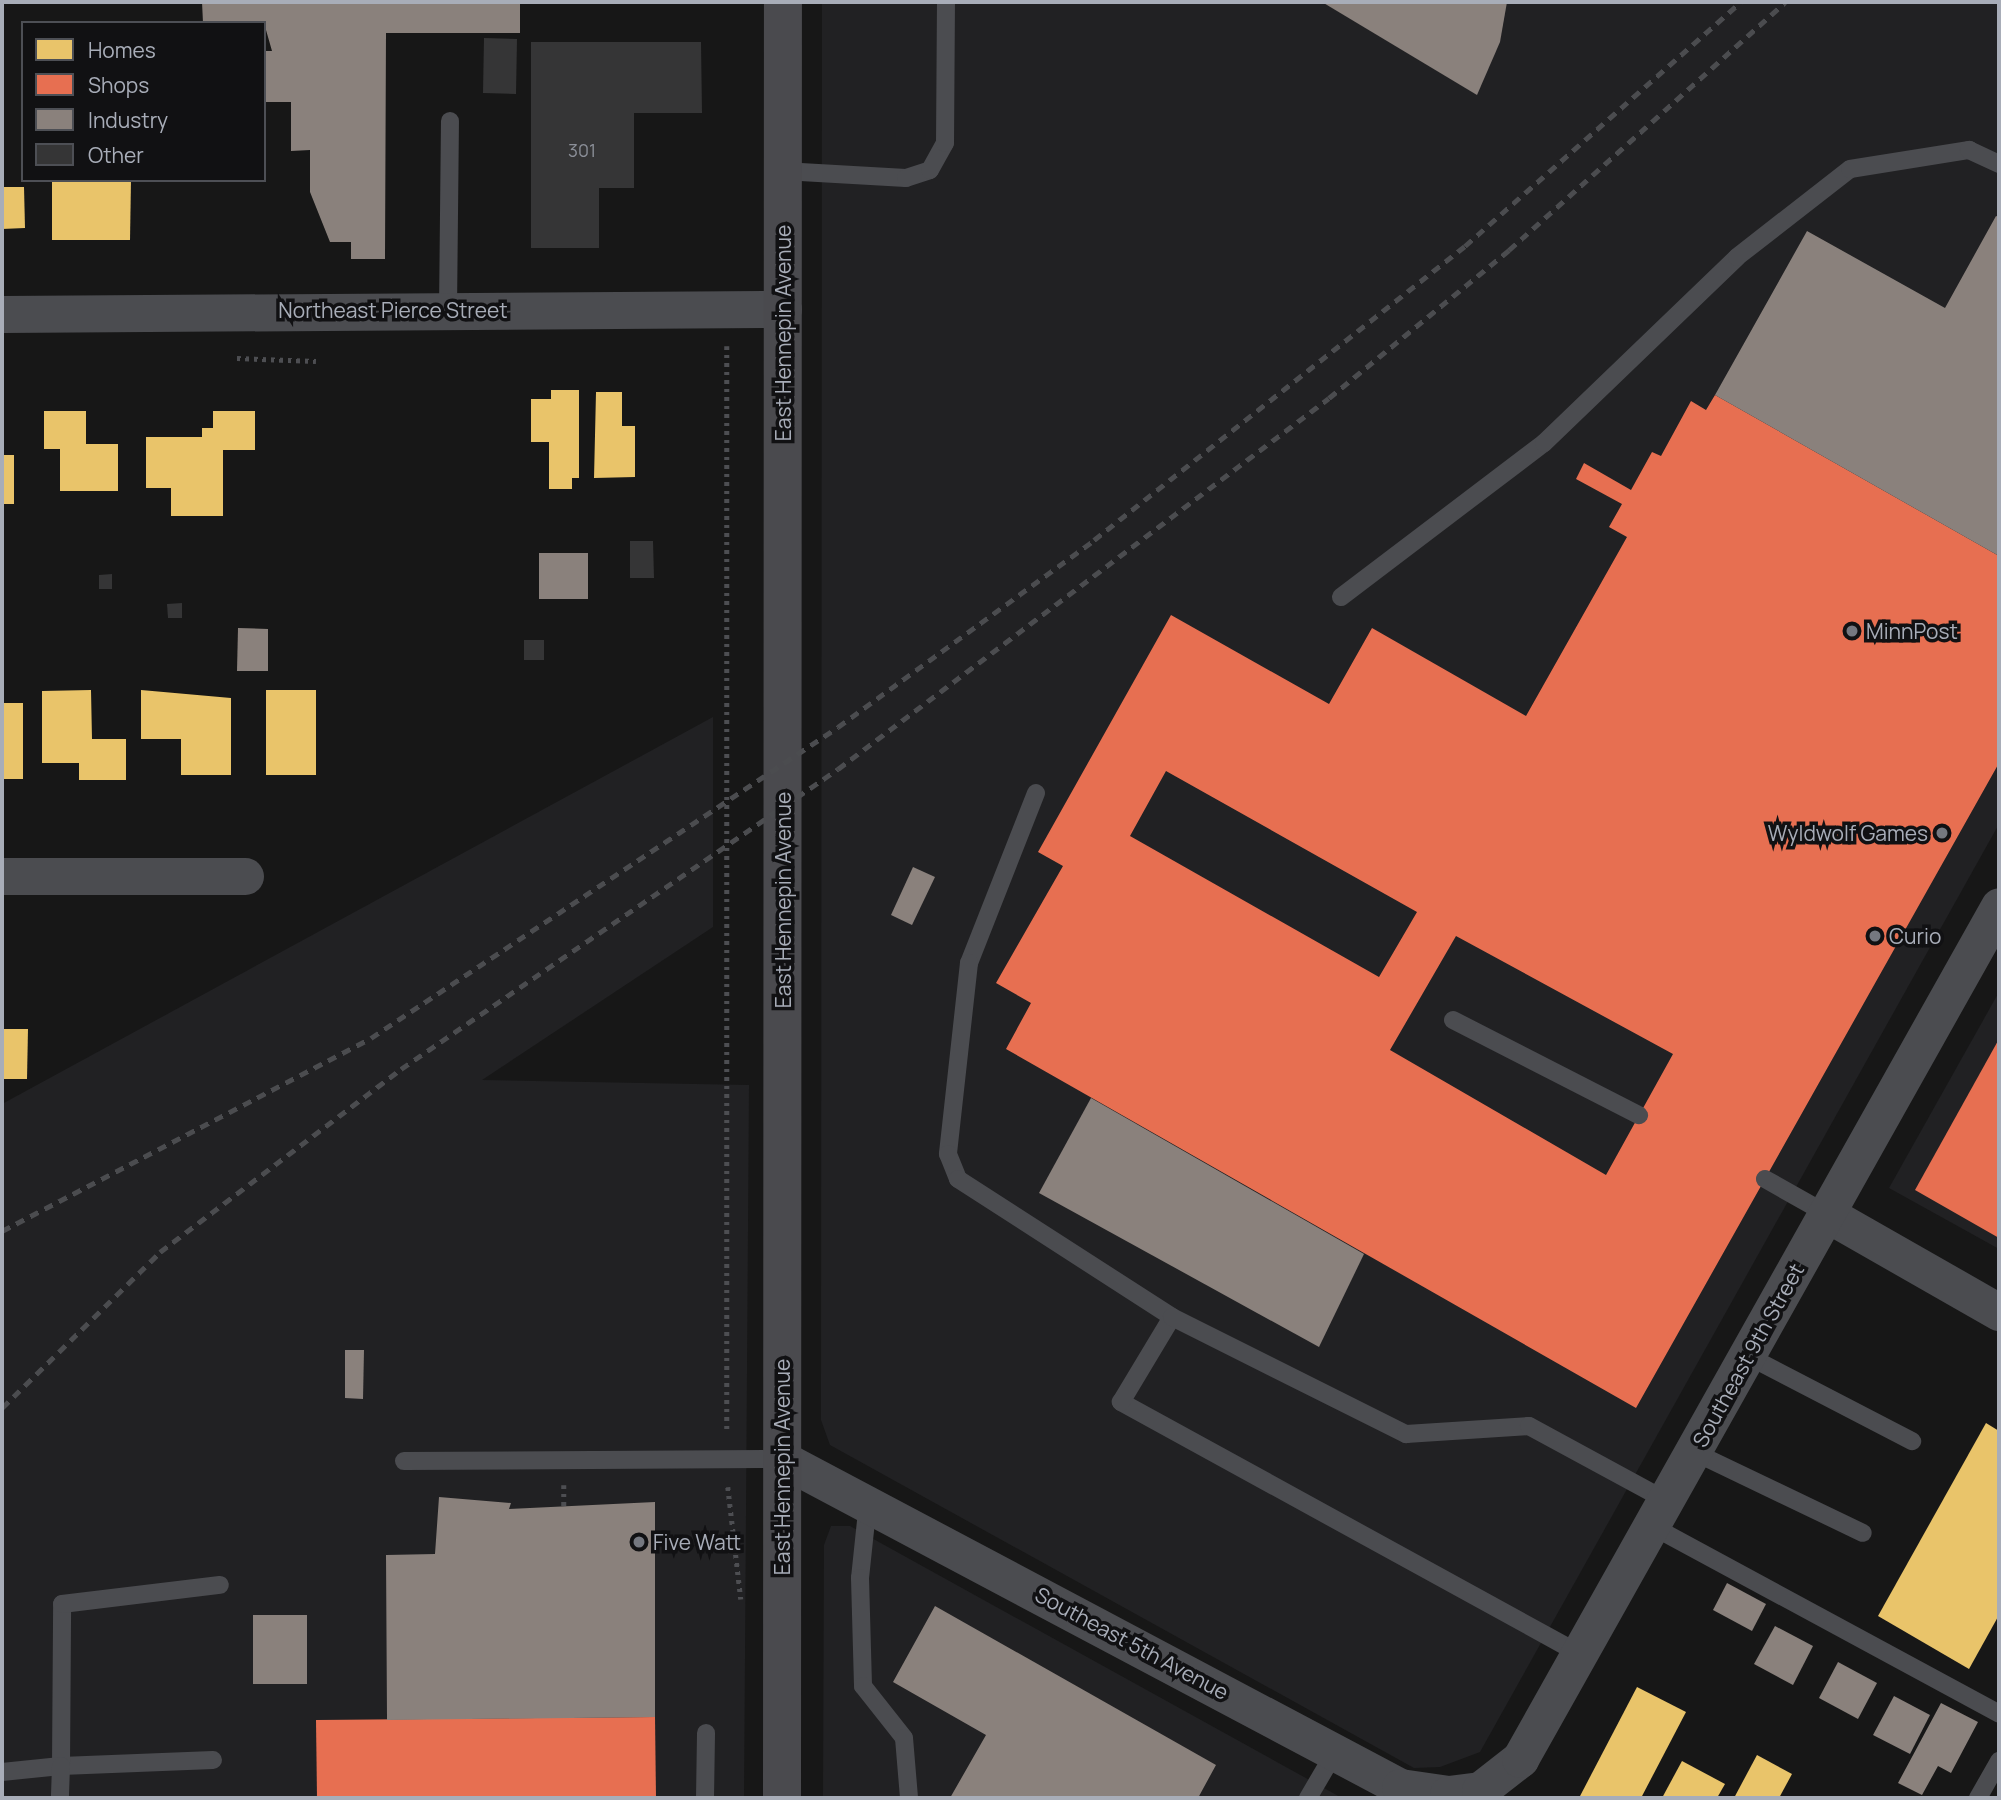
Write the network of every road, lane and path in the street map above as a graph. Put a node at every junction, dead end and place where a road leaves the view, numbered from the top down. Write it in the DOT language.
graph roads {
  1 [pos="783,2"];
  2 [pos="946,2"];
  3 [pos="450,121"];
  4 [pos="1999,164"];
  5 [pos="783,171"];
  6 [pos="727,309"];
  7 [pos="783,309"];
  8 [pos="448,310"];
  9 [pos="2,314"];
  10 [pos="237,358"];
  11 [pos="316,361"];
  12 [pos="1341,597"];
  13 [pos="1036,793"];
  14 [pos="2,876"];
  15 [pos="245,876"];
  16 [pos="1999,906"];
  17 [pos="1453,1020"];
  18 [pos="1639,1115"];
  19 [pos="1765,1179"];
  20 [pos="1827,1214"];
  21 [pos="1999,1312"];
  22 [pos="1172,1317"];
  23 [pos="1748,1356"];
  24 [pos="1912,1441"];
  25 [pos="1694,1452"];
  26 [pos="727,1458"];
  27 [pos="782,1459"];
  28 [pos="404,1461"];
  29 [pos="868,1502"];
  30 [pos="1659,1513"];
  31 [pos="729,1530"];
  32 [pos="1863,1533"];
  33 [pos="220,1585"];
  34 [pos="1580,1654"];
  35 [pos="1999,1714"];
  36 [pos="706,1733"];
  37 [pos="1335,1752"];
  38 [pos="214,1760"];
  39 [pos="1999,1761"];
  40 [pos="61,1766"];
  41 [pos="2,1772"];
  42 [pos="1482,1794"];
  43 [pos="60,1798"];
  44 [pos="705,1798"];
  45 [pos="782,1798"];
  46 [pos="909,1798"];
  47 [pos="1308,1798"];
  48 [pos="1978,1798"];
  1 -- 5 [label="main road, East Hennepin Avenue"];
  2 -- 5 [label="lane"];
  3 -- 8 [label="lane"];
  4 -- 12 [label="lane"];
  5 -- 7 [label="main road, East Hennepin Avenue"];
  6 -- 7 [label="street, Northeast Pierce Street"];
  6 -- 8 [label="street, Northeast Pierce Street"];
  6 -- 26 [label="path"];
  7 -- 27 [label="main road, East Hennepin Avenue"];
  8 -- 9 [label="street, Northeast Pierce Street"];
  10 -- 11 [label="path"];
  13 -- 22 [label="lane"];
  14 -- 15 [label="street"];
  16 -- 20 [label="street, Southeast 9th Street"];
  17 -- 18 [label="lane"];
  19 -- 20 [label="lane"];
  20 -- 21 [label="street"];
  20 -- 23 [label="street, Southeast 9th Street"];
  22 -- 30 [label="lane"];
  22 -- 34 [label="lane"];
  23 -- 24 [label="lane"];
  23 -- 25 [label="street, Southeast 9th Street"];
  25 -- 30 [label="street, Southeast 9th Street"];
  25 -- 32 [label="lane"];
  26 -- 27 [label="lane"];
  26 -- 28 [label="lane"];
  26 -- 31 [label="path"];
  27 -- 29 [label="street, Southeast 5th Avenue"];
  27 -- 45 [label="main road, East Hennepin Avenue"];
  29 -- 37 [label="street, Southeast 5th Avenue"];
  29 -- 46 [label="lane"];
  30 -- 34 [label="street, Southeast 9th Street"];
  30 -- 35 [label="lane"];
  33 -- 40 [label="lane"];
  34 -- 42 [label="street, Southeast 9th Street"];
  36 -- 44 [label="lane"];
  37 -- 42 [label="street, Southeast 5th Avenue"];
  37 -- 47 [label="lane"];
  38 -- 40 [label="lane"];
  39 -- 48 [label="lane"];
  40 -- 41 [label="lane"];
  40 -- 43 [label="lane"];
}
